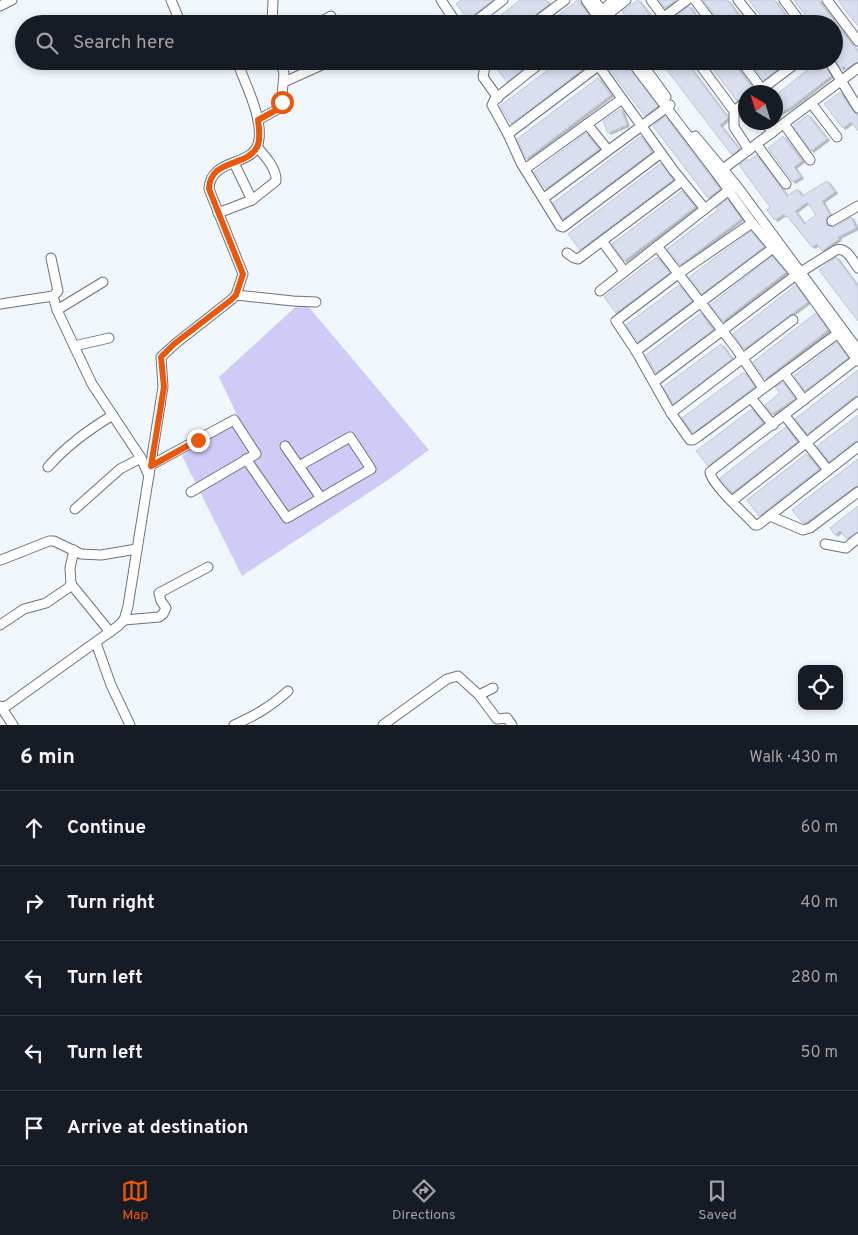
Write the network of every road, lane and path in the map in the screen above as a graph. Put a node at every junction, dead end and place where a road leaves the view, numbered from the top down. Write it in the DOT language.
graph roads {
  1 [pos="12,0"];
  2 [pos="171,0"];
  3 [pos="274,0"];
  4 [pos="504,0"];
  5 [pos="565,0"];
  6 [pos="586,0"];
  7 [pos="594,0"];
  8 [pos="614,0"];
  9 [pos="626,0"];
  10 [pos="651,0"];
  11 [pos="687,0"];
  12 [pos="695,0"];
  13 [pos="738,0"];
  14 [pos="784,0"];
  15 [pos="827,0"];
  16 [pos="446,2"];
  17 [pos="552,4"];
  18 [pos="0,6"];
  19 [pos="177,15"];
  20 [pos="273,15"];
  21 [pos="452,15"];
  22 [pos="484,15"];
  23 [pos="542,15"];
  24 [pos="597,15"];
  25 [pos="599,15"];
  26 [pos="603,15"];
  27 [pos="605,15"];
  28 [pos="663,15"];
  29 [pos="672,15"];
  30 [pos="706,15"];
  31 [pos="749,15"];
  32 [pos="795,15"];
  33 [pos="838,15"];
  34 [pos="843,21"];
  35 [pos="858,41"];
  36 [pos="858,68"];
  37 [pos="240,70"];
  38 [pos="283,70"];
  39 [pos="311,70"];
  40 [pos="484,70"];
  41 [pos="532,70"];
  42 [pos="588,70"];
  43 [pos="600,70"];
  44 [pos="639,70"];
  45 [pos="646,70"];
  46 [pos="704,70"];
  47 [pos="747,70"];
  48 [pos="782,70"];
  49 [pos="835,70"];
  50 [pos="842,81"];
  51 [pos="284,82"];
  52 [pos="756,85"];
  53 [pos="766,85"];
  54 [pos="498,98"];
  55 [pos="622,99"];
  56 [pos="812,103"];
  57 [pos="669,105"];
  58 [pos="738,108"];
  59 [pos="858,108"];
  60 [pos="734,111"];
  61 [pos="258,120"];
  62 [pos="586,124"];
  63 [pos="784,124"];
  64 [pos="642,126"];
  65 [pos="770,130"];
  66 [pos="772,133"];
  67 [pos="508,134"];
  68 [pos="837,137"];
  69 [pos="257,147"];
  70 [pos="753,148"];
  71 [pos="608,150"];
  72 [pos="661,153"];
  73 [pos="810,160"];
  74 [pos="234,162"];
  75 [pos="525,169"];
  76 [pos="720,171"];
  77 [pos="682,181"];
  78 [pos="786,184"];
  79 [pos="733,187"];
  80 [pos="544,198"];
  81 [pos="252,200"];
  82 [pos="858,206"];
  83 [pos="705,209"];
  84 [pos="218,213"];
  85 [pos="832,221"];
  86 [pos="752,223"];
  87 [pos="602,241"];
  88 [pos="657,246"];
  89 [pos="773,248"];
  90 [pos="567,253"];
  91 [pos="51,258"];
  92 [pos="858,268"];
  93 [pos="624,271"];
  94 [pos="799,273"];
  95 [pos="678,274"];
  96 [pos="103,282"];
  97 [pos="600,291"];
  98 [pos="236,295"];
  99 [pos="53,296"];
  100 [pos="316,302"];
  101 [pos="700,302"];
  102 [pos="0,304"];
  103 [pos="57,310"];
  104 [pos="794,320"];
  105 [pos="722,330"];
  106 [pos="837,334"];
  107 [pos="109,338"];
  108 [pos="74,346"];
  109 [pos="636,351"];
  110 [pos="858,357"];
  111 [pos="743,359"];
  112 [pos="784,373"];
  113 [pos="654,382"];
  114 [pos="763,388"];
  115 [pos="751,398"];
  116 [pos="804,400"];
  117 [pos="858,402"];
  118 [pos="671,413"];
  119 [pos="112,415"];
  120 [pos="784,416"];
  121 [pos="773,425"];
  122 [pos="806,444"];
  123 [pos="285,446"];
  124 [pos="858,447"];
  125 [pos="141,458"];
  126 [pos="246,460"];
  127 [pos="151,466"];
  128 [pos="299,466"];
  129 [pos="48,467"];
  130 [pos="828,470"];
  131 [pos="149,476"];
  132 [pos="191,492"];
  133 [pos="858,492"];
  134 [pos="320,498"];
  135 [pos="732,501"];
  136 [pos="75,509"];
  137 [pos="770,516"];
  138 [pos="858,538"];
  139 [pos="825,544"];
  140 [pos="137,549"];
  141 [pos="74,550"];
  142 [pos="2,560"];
  143 [pos="208,568"];
  144 [pos="71,584"];
  145 [pos="124,620"];
  146 [pos="0,625"];
  147 [pos="110,632"];
  148 [pos="96,643"];
  149 [pos="493,688"];
  150 [pos="288,691"];
  151 [pos="479,695"];
  152 [pos="0,706"];
  153 [pos="14,725"];
  154 [pos="130,725"];
  155 [pos="234,725"];
  156 [pos="384,725"];
  157 [pos="512,725"];
  1 -- 18 [label="street"];
  2 -- 19 [label="street"];
  3 -- 20 [label="street"];
  4 -- 22 [label="street"];
  5 -- 17 [label="street"];
  6 -- 24 [label="street"];
  7 -- 25 [label="street"];
  8 -- 26 [label="street"];
  9 -- 27 [label="street"];
  10 -- 28 [label="street"];
  11 -- 29 [label="street"];
  12 -- 30 [label="street"];
  13 -- 31 [label="street"];
  14 -- 32 [label="street"];
  15 -- 33 [label="street"];
  16 -- 21 [label="street"];
  17 -- 23 [label="street"];
  34 -- 35 [label="street"];
  36 -- 50 [label="street"];
  37 -- 61 [label="street"];
  38 -- 51 [label="street"];
  39 -- 51 [label="street"];
  40 -- 54 [label="street"];
  41 -- 54 [label="street"];
  42 -- 67 [label="street"];
  43 -- 55 [label="street"];
  44 -- 57 [label="street"];
  45 -- 57 [label="street"];
  46 -- 60 [label="street"];
  47 -- 52 [label="street"];
  48 -- 53 [label="street"];
  49 -- 50 [label="street"];
  50 -- 56 [label="street"];
  50 -- 59 [label="street"];
  51 -- 61 [label="street"];
  54 -- 67 [label="street"];
  55 -- 62 [label="street"];
  55 -- 64 [label="street"];
  56 -- 63 [label="street"];
  56 -- 68 [label="street"];
  57 -- 64 [label="street"];
  57 -- 76 [label="street"];
  58 -- 60 [label="street"];
  60 -- 70 [label="street"];
  61 -- 69 [label="street"];
  62 -- 71 [label="street"];
  62 -- 75 [label="street"];
  63 -- 66 [label="street"];
  63 -- 73 [label="street"];
  64 -- 71 [label="street"];
  64 -- 72 [label="street"];
  65 -- 66 [label="street"];
  66 -- 70 [label="street"];
  67 -- 75 [label="street"];
  69 -- 74 [label="street"];
  69 -- 81 [label="street"];
  70 -- 76 [label="street"];
  70 -- 78 [label="street"];
  71 -- 80 [label="street"];
  72 -- 77 [label="street"];
  72 -- 80 [label="street"];
  74 -- 81 [label="street"];
  74 -- 84 [label="street"];
  75 -- 80 [label="street"];
  76 -- 79 [label="street"];
  77 -- 83 [label="street"];
  77 -- 87 [label="street"];
  79 -- 83 [label="street"];
  79 -- 86 [label="street"];
  79 -- 94 [label="street"];
  81 -- 84 [label="street"];
  82 -- 85 [label="street"];
  83 -- 88 [label="street"];
  84 -- 98 [label="street"];
  86 -- 89 [label="street"];
  86 -- 95 [label="street"];
  87 -- 90 [label="street"];
  87 -- 93 [label="street"];
  88 -- 93 [label="street"];
  88 -- 95 [label="street"];
  89 -- 94 [label="street"];
  89 -- 101 [label="street"];
  91 -- 99 [label="street"];
  92 -- 94 [label="street"];
  93 -- 97 [label="street"];
  94 -- 105 [label="street"];
  94 -- 106 [label="street"];
  94 -- 110 [label="street"];
  95 -- 101 [label="street"];
  95 -- 109 [label="street"];
  96 -- 103 [label="street"];
  98 -- 100 [label="street"];
  98 -- 127 [label="street"];
  99 -- 102 [label="street"];
  99 -- 103 [label="street"];
  101 -- 105 [label="street"];
  101 -- 109 [label="street"];
  103 -- 108 [label="street"];
  104 -- 111 [label="street"];
  105 -- 111 [label="street"];
  105 -- 113 [label="street"];
  106 -- 110 [label="street"];
  106 -- 112 [label="street"];
  107 -- 108 [label="street"];
  108 -- 119 [label="street"];
  109 -- 113 [label="street"];
  110 -- 116 [label="street"];
  111 -- 114 [label="street"];
  111 -- 118 [label="street"];
  112 -- 114 [label="street"];
  112 -- 116 [label="street"];
  113 -- 118 [label="street"];
  114 -- 115 [label="street"];
  115 -- 118 [label="street"];
  115 -- 121 [label="street"];
  116 -- 120 [label="street"];
  117 -- 122 [label="street"];
  119 -- 125 [label="street"];
  119 -- 129 [label="street"];
  120 -- 121 [label="street"];
  120 -- 122 [label="street"];
  121 -- 135 [label="street"];
  122 -- 130 [label="street"];
  122 -- 135 [label="street"];
  123 -- 128 [label="street"];
  124 -- 130 [label="street"];
  125 -- 131 [label="street"];
  125 -- 136 [label="street"];
  126 -- 127 [label="street"];
  126 -- 132 [label="street"];
  126 -- 134 [label="street"];
  127 -- 131 [label="street"];
  128 -- 134 [label="street"];
  128 -- 134 [label="street"];
  130 -- 137 [label="street"];
  131 -- 140 [label="street"];
  133 -- 137 [label="street"];
  135 -- 137 [label="street"];
  138 -- 139 [label="street"];
  140 -- 141 [label="street"];
  140 -- 145 [label="street"];
  141 -- 142 [label="street"];
  141 -- 144 [label="street"];
  143 -- 145 [label="street"];
  144 -- 146 [label="street"];
  144 -- 147 [label="street"];
  145 -- 147 [label="street"];
  147 -- 148 [label="street"];
  148 -- 152 [label="street"];
  148 -- 154 [label="street"];
  149 -- 151 [label="street"];
  150 -- 155 [label="street"];
  151 -- 156 [label="street"];
  151 -- 157 [label="street"];
  152 -- 153 [label="street"];
}
